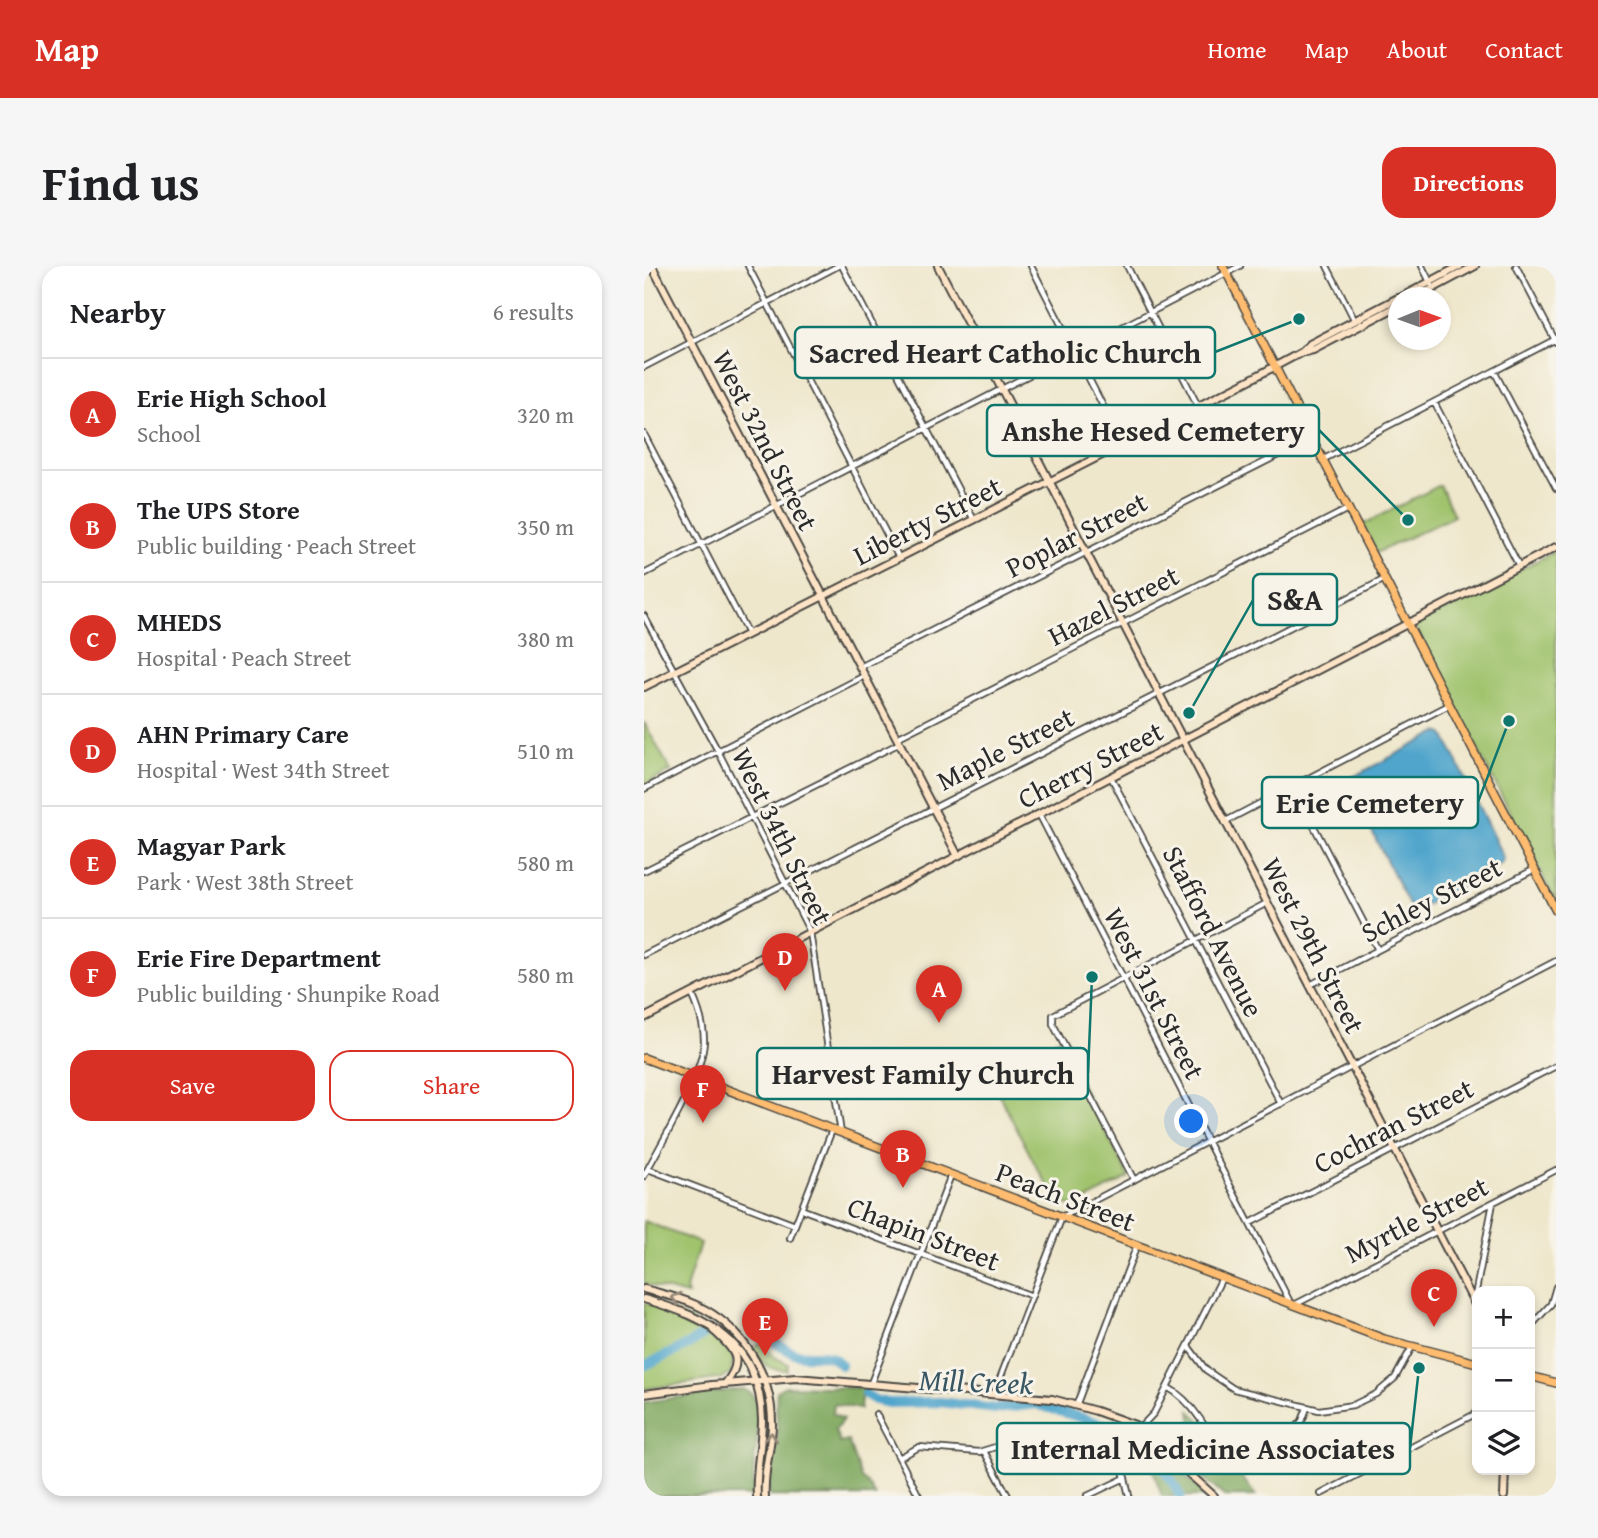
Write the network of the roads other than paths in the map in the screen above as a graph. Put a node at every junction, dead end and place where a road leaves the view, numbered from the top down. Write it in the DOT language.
graph roads {
  1 [pos="652,266"];
  2 [pos="748,266"];
  3 [pos="840,266"];
  4 [pos="938,266"];
  5 [pos="1031,266"];
  6 [pos="1127,266"];
  7 [pos="1240,266"];
  8 [pos="1326,266"];
  9 [pos="1422,266"];
  10 [pos="1460,266"];
  11 [pos="1475,266"];
  12 [pos="1517,266"];
  13 [pos="1225,270"];
  14 [pos="1432,285"];
  15 [pos="1427,287"];
  16 [pos="1429,287"];
  17 [pos="767,303"];
  18 [pos="1388,305"];
  19 [pos="1388,310"];
  20 [pos="1151,312"];
  21 [pos="1356,324"];
  22 [pos="1555,340"];
  23 [pos="692,342"];
  24 [pos="1075,352"];
  25 [pos="644,367"];
  26 [pos="1275,367"];
  27 [pos="1494,370"];
  28 [pos="1002,389"];
  29 [pos="1434,402"];
  30 [pos="1199,407"];
  31 [pos="927,428"];
  32 [pos="644,434"];
  33 [pos="1312,438"];
  34 [pos="1123,445"];
  35 [pos="1323,460"];
  36 [pos="851,467"];
  37 [pos="1050,482"];
  38 [pos="1556,488"];
  39 [pos="776,506"];
  40 [pos="1349,509"];
  41 [pos="974,520"];
  42 [pos="701,545"];
  43 [pos="1556,547"];
  44 [pos="1086,552"];
  45 [pos="899,558"];
  46 [pos="1519,566"];
  47 [pos="644,574"];
  48 [pos="1385,579"];
  49 [pos="823,596"];
  50 [pos="644,615"];
  51 [pos="1123,623"];
  52 [pos="1408,623"];
  53 [pos="748,634"];
  54 [pos="860,667"];
  55 [pos="675,672"];
  56 [pos="864,676"];
  57 [pos="644,687"];
  58 [pos="1160,694"];
  59 [pos="1450,705"];
  60 [pos="1183,739"];
  61 [pos="898,741"];
  62 [pos="718,751"];
  63 [pos="1111,777"];
  64 [pos="1293,786"];
  65 [pos="644,789"];
  66 [pos="934,808"];
  67 [pos="1039,814"];
  68 [pos="752,817"];
  69 [pos="1226,821"];
  70 [pos="958,856"];
  71 [pos="1535,869"];
  72 [pos="644,872"];
  73 [pos="786,883"];
  74 [pos="1268,903"];
  75 [pos="1556,911"];
  76 [pos="810,932"];
  77 [pos="1195,940"];
  78 [pos="1378,950"];
  79 [pos="644,955"];
  80 [pos="1556,961"];
  81 [pos="1123,978"];
  82 [pos="1310,985"];
  83 [pos="692,994"];
  84 [pos="644,1017"];
  85 [pos="644,1058"];
  86 [pos="1556,1066"];
  87 [pos="1353,1067"];
  88 [pos="694,1078"];
  89 [pos="1281,1104"];
  90 [pos="832,1130"];
  91 [pos="841,1133"];
  92 [pos="1208,1142"];
  93 [pos="1395,1148"];
  94 [pos="648,1169"];
  95 [pos="1556,1170"];
  96 [pos="951,1175"];
  97 [pos="644,1176"];
  98 [pos="1134,1180"];
  99 [pos="1493,1202"];
  100 [pos="801,1209"];
  101 [pos="1062,1217"];
  102 [pos="1250,1223"];
  103 [pos="795,1224"];
  104 [pos="1437,1231"];
  105 [pos="790,1238"];
  106 [pos="1137,1245"];
  107 [pos="921,1254"];
  108 [pos="1222,1277"];
  109 [pos="1479,1286"];
  110 [pos="1556,1287"];
  111 [pos="644,1289"];
  112 [pos="1032,1296"];
  113 [pos="1472,1297"];
  114 [pos="644,1299"];
  115 [pos="1293,1304"];
  116 [pos="1535,1322"];
  117 [pos="1188,1346"];
  118 [pos="1412,1346"];
  119 [pos="739,1358"];
  120 [pos="1472,1362"];
  121 [pos="1535,1377"];
  122 [pos="755,1380"];
  123 [pos="764,1380"];
  124 [pos="872,1383"];
  125 [pos="1556,1383"];
  126 [pos="725,1384"];
  127 [pos="1167,1387"];
  128 [pos="644,1394"];
  129 [pos="995,1394"];
  130 [pos="1076,1406"];
  131 [pos="1307,1408"];
  132 [pos="876,1414"];
  133 [pos="1472,1416"];
  134 [pos="1137,1432"];
  135 [pos="985,1451"];
  136 [pos="1121,1456"];
  137 [pos="899,1458"];
  138 [pos="1505,1475"];
  139 [pos="1125,1478"];
  140 [pos="1321,1494"];
  141 [pos="757,1496"];
  142 [pos="765,1496"];
  143 [pos="919,1496"];
  144 [pos="1008,1496"];
  145 [pos="1087,1496"];
  146 [pos="1129,1496"];
  147 [pos="1214,1496"];
  148 [pos="1504,1496"];
  1 -- 23 [label="street, West 32nd Street"];
  2 -- 17 [label="street"];
  3 -- 17 [label="street"];
  3 -- 31 [label="street"];
  4 -- 28 [label="street, West 29th Street"];
  5 -- 24 [label="street"];
  6 -- 20 [label="street"];
  7 -- 13 [label="street"];
  8 -- 21 [label="street"];
  9 -- 14 [label="street"];
  10 -- 14 [label="street, Liberty Street"];
  11 -- 14 [label="street, Liberty Street"];
  12 -- 22 [label="street"];
  13 -- 20 [label="street"];
  13 -- 26 [label="main road"];
  14 -- 15 [label="street, Liberty Street"];
  14 -- 16 [label="street, Liberty Street"];
  17 -- 23 [label="street"];
  17 -- 36 [label="street"];
  18 -- 21 [label="street, Liberty Street"];
  19 -- 21 [label="street, Liberty Street"];
  20 -- 24 [label="street"];
  20 -- 30 [label="street"];
  21 -- 26 [label="street, Liberty Street"];
  22 -- 27 [label="street"];
  23 -- 25 [label="street"];
  23 -- 39 [label="street, West 32nd Street"];
  24 -- 28 [label="street"];
  24 -- 34 [label="street"];
  26 -- 30 [label="street, Liberty Street"];
  26 -- 33 [label="main road"];
  27 -- 29 [label="street"];
  27 -- 38 [label="street"];
  28 -- 31 [label="street"];
  28 -- 37 [label="street, West 29th Street"];
  29 -- 35 [label="street"];
  29 -- 46 [label="street"];
  30 -- 34 [label="street, Liberty Street"];
  31 -- 36 [label="street"];
  31 -- 41 [label="street"];
  32 -- 42 [label="street"];
  33 -- 35 [label="main road"];
  33 -- 44 [label="street, Poplar Street"];
  34 -- 37 [label="street, Liberty Street"];
  35 -- 40 [label="main road"];
  36 -- 39 [label="street"];
  36 -- 45 [label="street"];
  37 -- 41 [label="street, Liberty Street"];
  37 -- 44 [label="street, West 29th Street"];
  39 -- 42 [label="street"];
  39 -- 49 [label="street, West 32nd Street"];
  40 -- 48 [label="main road"];
  40 -- 51 [label="street, Hazel Street"];
  41 -- 45 [label="street, Liberty Street"];
  42 -- 47 [label="street"];
  42 -- 53 [label="street"];
  43 -- 46 [label="street, Cherry Street"];
  44 -- 51 [label="street, West 29th Street"];
  44 -- 54 [label="street, Poplar Street"];
  45 -- 49 [label="street, Liberty Street"];
  46 -- 52 [label="street, Cherry Street"];
  48 -- 52 [label="main road"];
  48 -- 58 [label="street, Maple Street"];
  49 -- 53 [label="street, Liberty Street"];
  49 -- 54 [label="street, West 32nd Street"];
  50 -- 55 [label="street, West 34th Street"];
  51 -- 58 [label="street, West 29th Street"];
  51 -- 61 [label="street, Hazel Street"];
  52 -- 59 [label="main road"];
  52 -- 60 [label="street, Cherry Street"];
  53 -- 55 [label="street, Liberty Street"];
  54 -- 56 [label="street, West 32nd Street"];
  55 -- 57 [label="street, Liberty Street"];
  55 -- 62 [label="street, West 34th Street"];
  56 -- 61 [label="street, West 32nd Street"];
  56 -- 62 [label="street"];
  58 -- 60 [label="street, West 29th Street"];
  58 -- 66 [label="street, Maple Street"];
  59 -- 64 [label="street"];
  59 -- 71 [label="main road"];
  60 -- 63 [label="street, Cherry Street"];
  60 -- 69 [label="street, West 29th Street"];
  61 -- 66 [label="street, West 32nd Street"];
  61 -- 68 [label="street, Hazel Street"];
  62 -- 65 [label="street"];
  62 -- 68 [label="street, West 34th Street"];
  63 -- 67 [label="street, Cherry Street"];
  63 -- 77 [label="street, Stafford Avenue"];
  64 -- 69 [label="street"];
  64 -- 78 [label="street"];
  66 -- 70 [label="street, West 32nd Street"];
  66 -- 73 [label="street, Maple Street"];
  67 -- 70 [label="street, Cherry Street"];
  67 -- 81 [label="street, West 31st Street"];
  68 -- 72 [label="street, Hazel Street"];
  68 -- 73 [label="street, West 34th Street"];
  69 -- 74 [label="street, West 29th Street"];
  70 -- 76 [label="street, Cherry Street"];
  71 -- 75 [label="main road"];
  71 -- 78 [label="street, Schley Street"];
  73 -- 76 [label="street, West 34th Street"];
  73 -- 79 [label="street, Maple Street"];
  74 -- 77 [label="street"];
  74 -- 82 [label="street, West 29th Street"];
  76 -- 83 [label="street, Cherry Street"];
  76 -- 91 [label="street, West 34th Street"];
  77 -- 81 [label="street"];
  77 -- 89 [label="street, Stafford Avenue"];
  78 -- 82 [label="street, Schley Street"];
  80 -- 87 [label="street"];
  81 -- 92 [label="street, West 31st Street"];
  81 -- 98 [label="street"];
  82 -- 87 [label="street, West 29th Street"];
  83 -- 84 [label="street, Cherry Street"];
  83 -- 88 [label="street"];
  85 -- 88 [label="main road, Peach Street"];
  86 -- 93 [label="street, Cochran Street"];
  87 -- 89 [label="street"];
  87 -- 93 [label="street, West 29th Street"];
  88 -- 90 [label="main road, Peach Street"];
  88 -- 94 [label="street"];
  89 -- 92 [label="street"];
  90 -- 91 [label="main road, Peach Street"];
  90 -- 100 [label="street"];
  91 -- 96 [label="main road, Peach Street"];
  92 -- 98 [label="street"];
  92 -- 102 [label="street, West 31st Street"];
  93 -- 102 [label="street, Cochran Street"];
  93 -- 104 [label="street, West 29th Street"];
  94 -- 97 [label="street"];
  94 -- 103 [label="street"];
  95 -- 99 [label="street, Myrtle Street"];
  96 -- 101 [label="main road, Peach Street"];
  96 -- 107 [label="street"];
  98 -- 101 [label="street"];
  99 -- 104 [label="street, Myrtle Street"];
  99 -- 109 [label="street"];
  100 -- 103 [label="street"];
  100 -- 107 [label="street, Chapin Street"];
  101 -- 106 [label="main road, Peach Street"];
  101 -- 112 [label="street"];
  102 -- 115 [label="street, West 31st Street"];
  103 -- 105 [label="street"];
  104 -- 113 [label="street, West 29th Street"];
  104 -- 115 [label="street, Myrtle Street"];
  106 -- 108 [label="main road, Peach Street"];
  106 -- 130 [label="street"];
  107 -- 112 [label="street, Chapin Street"];
  107 -- 124 [label="street"];
  108 -- 115 [label="main road, Peach Street"];
  108 -- 117 [label="street"];
  110 -- 116 [label="street"];
  123 -- 111 [label="street, one-way"];
  112 -- 129 [label="street"];
  114 -- 119 [label="street"];
  115 -- 118 [label="main road, Peach Street"];
  117 -- 127 [label="street"];
  117 -- 131 [label="street"];
  118 -- 120 [label="main road, Peach Street"];
  118 -- 131 [label="street"];
  119 -- 122 [label="street"];
  119 -- 126 [label="street"];
  121 -- 125 [label="main road"];
  122 -- 123 [label="street"];
  122 -- 126 [label="street"];
  122 -- 141 [label="street"];
  123 -- 124 [label="street"];
  142 -- 123 [label="street, one-way"];
  124 -- 129 [label="street"];
  126 -- 128 [label="street"];
  127 -- 131 [label="street"];
  127 -- 134 [label="street"];
  129 -- 130 [label="street"];
  130 -- 134 [label="street"];
  132 -- 137 [label="street"];
  133 -- 140 [label="street"];
  134 -- 136 [label="street"];
  134 -- 147 [label="street"];
  135 -- 136 [label="street"];
  135 -- 137 [label="street"];
  135 -- 144 [label="street"];
  136 -- 139 [label="street"];
  137 -- 143 [label="street"];
  138 -- 148 [label="street"];
  139 -- 145 [label="street"];
  139 -- 146 [label="street"];
}
